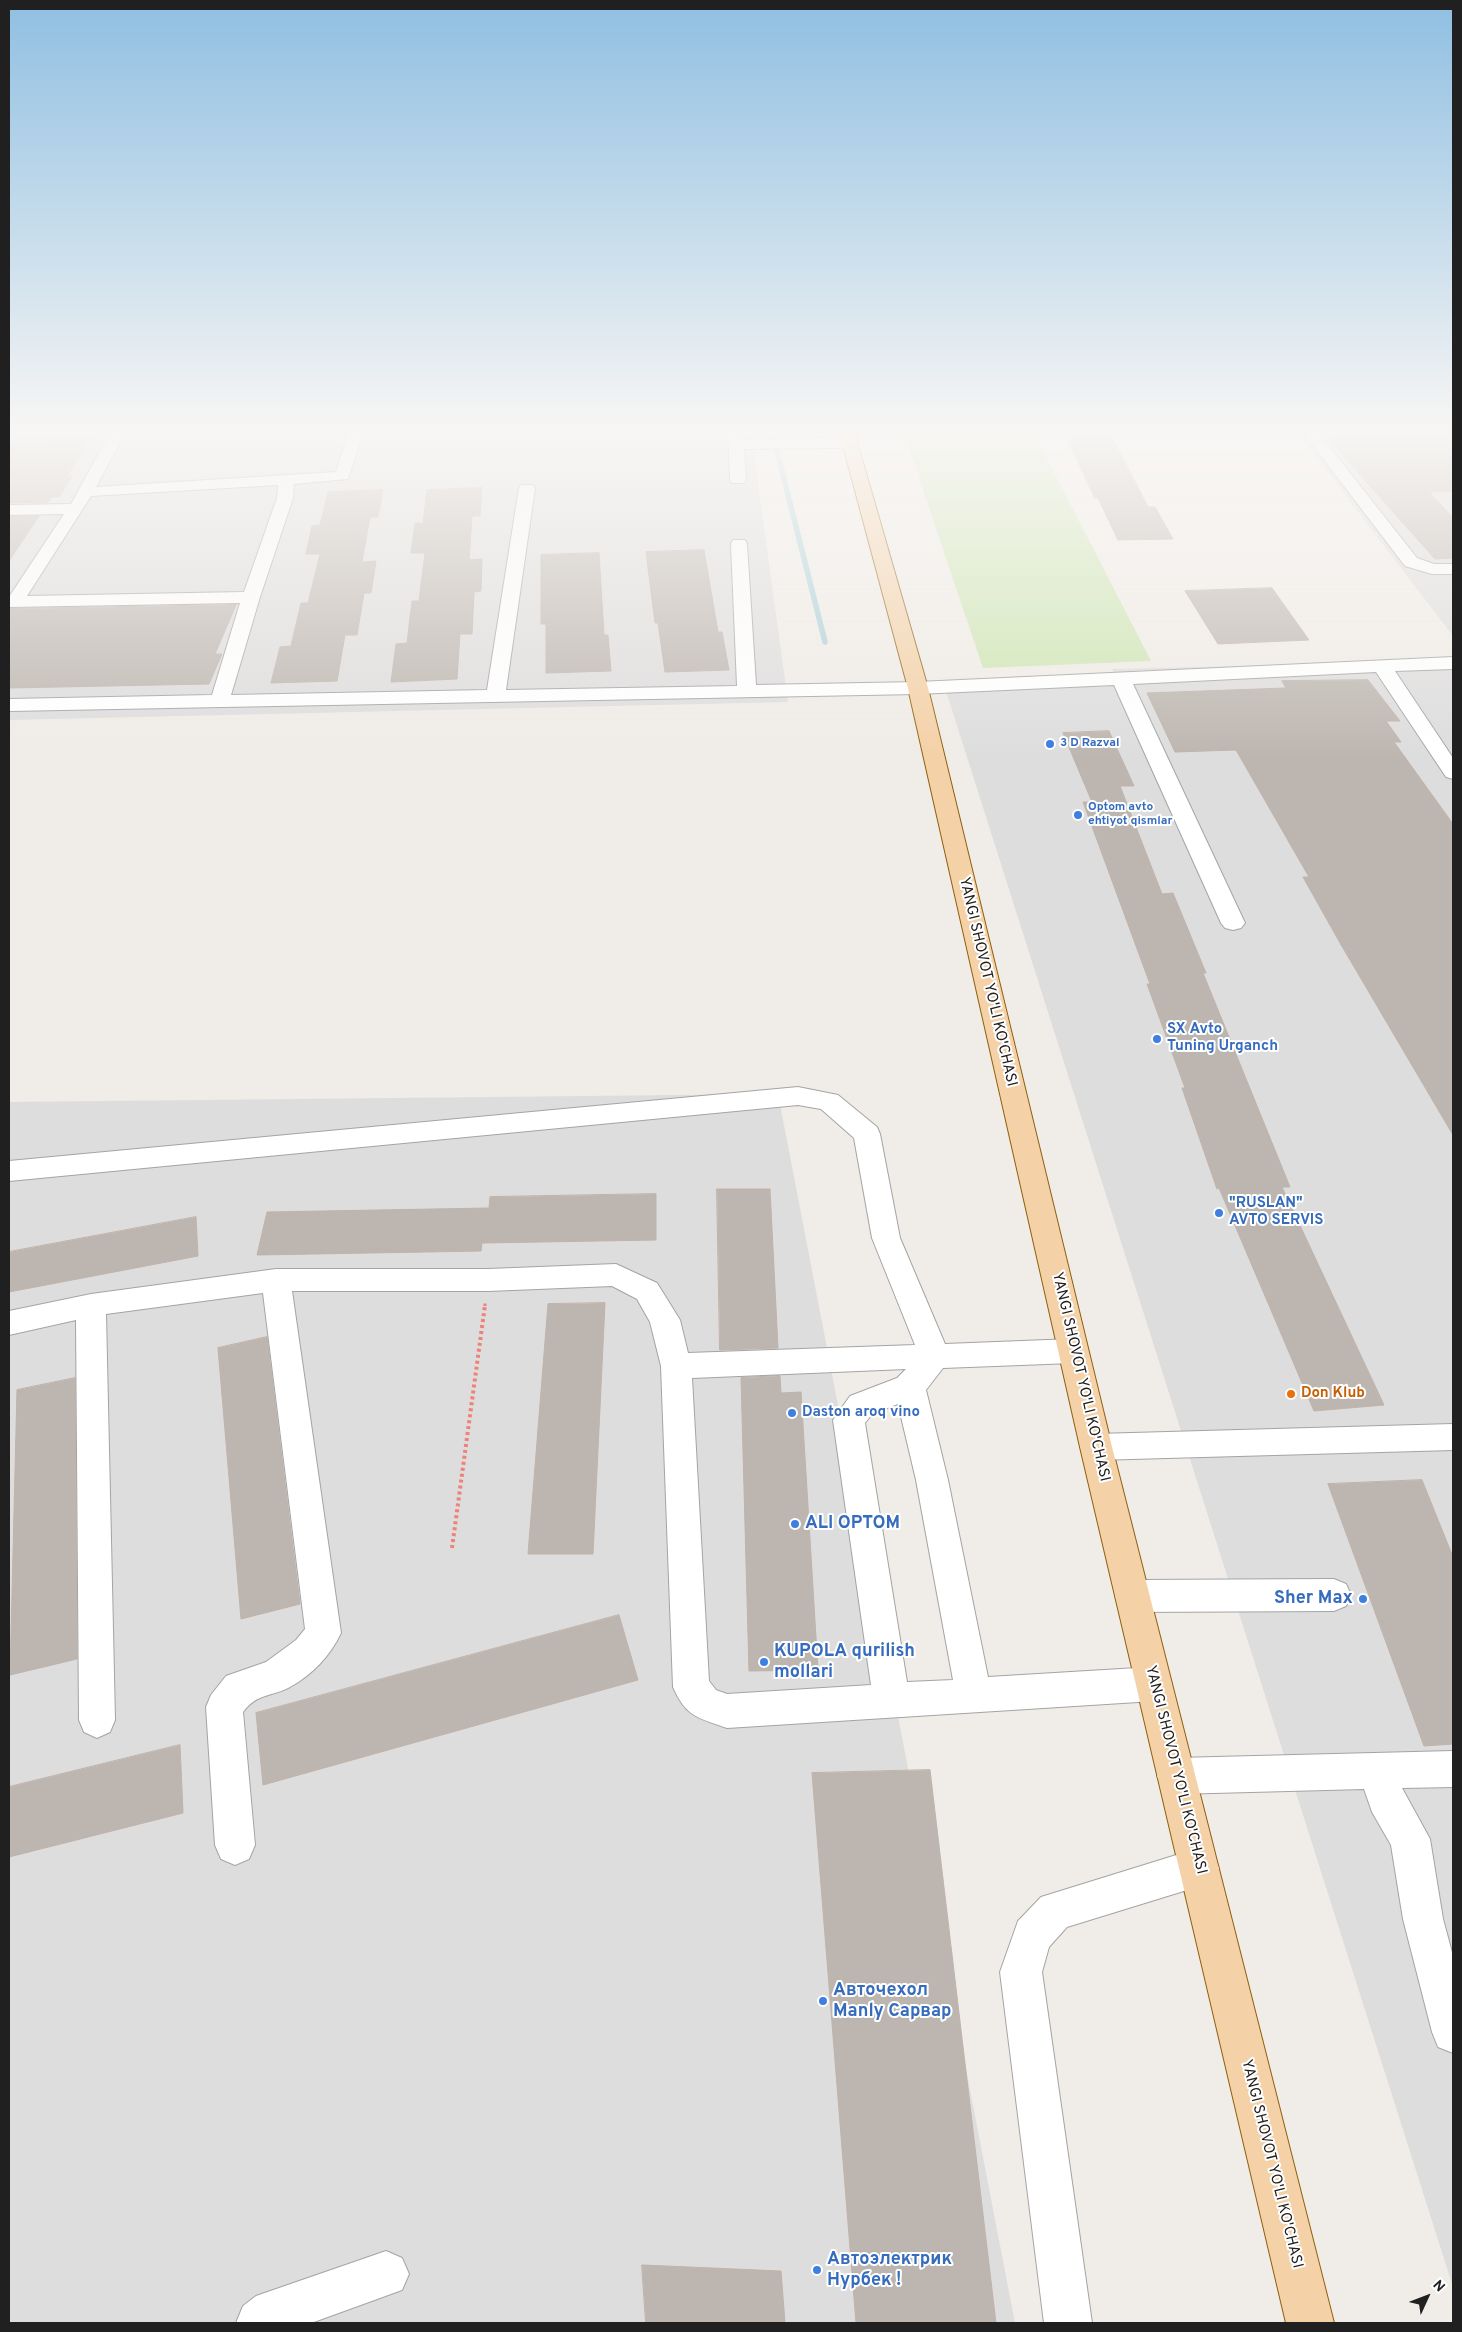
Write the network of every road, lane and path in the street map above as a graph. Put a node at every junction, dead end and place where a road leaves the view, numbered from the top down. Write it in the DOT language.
graph roads {
  1 [pos="55,540"];
  2 [pos="271,540"];
  3 [pos="519,540"];
  4 [pos="876,540"];
  5 [pos="1394,540"];
  6 [pos="739,544"];
  7 [pos="1453,569"];
  8 [pos="251,597"];
  9 [pos="12,602"];
  10 [pos="1453,663"];
  11 [pos="1383,668"];
  12 [pos="1121,679"];
  13 [pos="918,688"];
  14 [pos="747,691"];
  15 [pos="496,695"];
  16 [pos="220,700"];
  17 [pos="9,705"];
  18 [pos="1453,772"];
  19 [pos="1232,923"];
  20 [pos="9,1172"];
  21 [pos="276,1280"];
  22 [pos="488,1280"];
  23 [pos="91,1304"];
  24 [pos="9,1323"];
  25 [pos="1074,1351"];
  26 [pos="935,1356"];
  27 [pos="676,1366"];
  28 [pos="909,1386"];
  29 [pos="1453,1436"];
  30 [pos="1096,1447"];
  31 [pos="452,1548"];
  32 [pos="1334,1595"];
  33 [pos="1132,1596"];
  34 [pos="1154,1684"];
  35 [pos="974,1696"];
  36 [pos="892,1701"];
  37 [pos="97,1720"];
  38 [pos="1453,1769"];
  39 [pos="1379,1770"];
  40 [pos="1176,1776"];
  41 [pos="235,1845"];
  42 [pos="1199,1868"];
  43 [pos="1453,2032"];
  44 [pos="386,2274"];
  45 [pos="260,2323"];
  46 [pos="1068,2323"];
  47 [pos="1310,2323"];
  1 -- 9 [label="street"];
  2 -- 8 [label="street"];
  3 -- 15 [label="street"];
  4 -- 13 [label="main road, YANGI SHOVOT YO'LI KO'CHASI"];
  5 -- 7 [label="street"];
  6 -- 14 [label="street"];
  8 -- 9 [label="street"];
  8 -- 16 [label="street"];
  10 -- 11 [label="street"];
  11 -- 12 [label="street"];
  11 -- 18 [label="street"];
  12 -- 13 [label="street"];
  12 -- 19 [label="street"];
  13 -- 14 [label="street"];
  13 -- 25 [label="main road, YANGI SHOVOT YO'LI KO'CHASI"];
  14 -- 15 [label="street"];
  15 -- 16 [label="street"];
  16 -- 17 [label="street"];
  20 -- 26 [label="street"];
  21 -- 22 [label="street"];
  21 -- 23 [label="street"];
  21 -- 41 [label="street"];
  22 -- 27 [label="street"];
  22 -- 31 [label="path"];
  23 -- 24 [label="street"];
  23 -- 37 [label="street"];
  25 -- 26 [label="street"];
  25 -- 30 [label="main road, YANGI SHOVOT YO'LI KO'CHASI"];
  26 -- 27 [label="street"];
  26 -- 28 [label="street"];
  27 -- 36 [label="street"];
  28 -- 35 [label="street"];
  28 -- 36 [label="street"];
  29 -- 30 [label="street"];
  30 -- 33 [label="main road, YANGI SHOVOT YO'LI KO'CHASI"];
  32 -- 33 [label="street"];
  33 -- 34 [label="main road, YANGI SHOVOT YO'LI KO'CHASI"];
  34 -- 35 [label="street"];
  34 -- 40 [label="main road, YANGI SHOVOT YO'LI KO'CHASI"];
  35 -- 36 [label="street"];
  38 -- 39 [label="street"];
  39 -- 40 [label="street"];
  39 -- 43 [label="street"];
  40 -- 42 [label="main road, YANGI SHOVOT YO'LI KO'CHASI"];
  42 -- 46 [label="street"];
  42 -- 47 [label="main road, YANGI SHOVOT YO'LI KO'CHASI"];
  44 -- 45 [label="street"];
}
